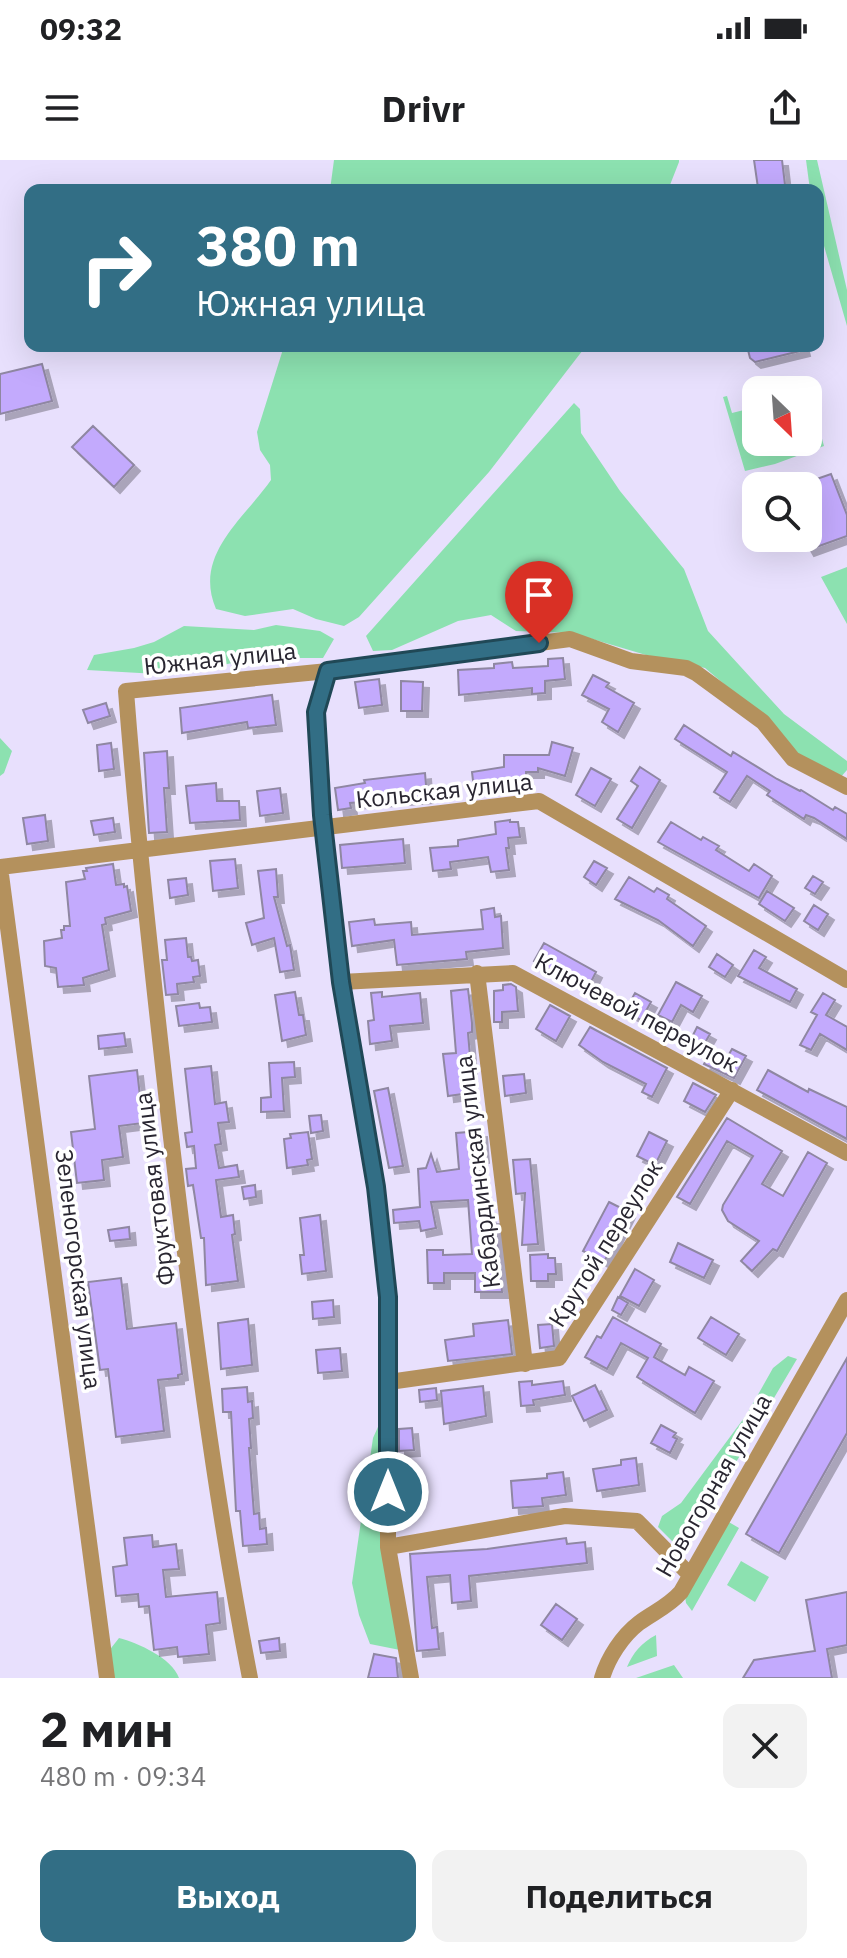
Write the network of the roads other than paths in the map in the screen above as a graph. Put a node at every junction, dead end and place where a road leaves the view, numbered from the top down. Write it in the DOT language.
graph roads {
  1 [pos="328,671"];
  2 [pos="126,691"];
  3 [pos="847,787"];
  4 [pos="323,826"];
  5 [pos="139,850"];
  6 [pos="0,867"];
  7 [pos="477,973"];
  8 [pos="847,980"];
  9 [pos="341,982"];
  10 [pos="732,1090"];
  11 [pos="847,1153"];
  12 [pos="847,1300"];
  13 [pos="525,1364"];
  14 [pos="389,1382"];
  15 [pos="388,1547"];
  16 [pos="690,1575"];
  17 [pos="107,1678"];
  18 [pos="250,1678"];
  19 [pos="411,1678"];
  20 [pos="602,1678"];
  1 -- 2 [label="street, Южная улица"];
  1 -- 3 [label="street, Южная улица"];
  1 -- 4 [label="street"];
  2 -- 5 [label="street, Фруктовая улица"];
  4 -- 5 [label="street, Кольская улица"];
  4 -- 8 [label="street, Кольская улица"];
  4 -- 9 [label="street"];
  5 -- 6 [label="street, Кольская улица"];
  5 -- 18 [label="street, Фруктовая улица"];
  6 -- 17 [label="street, Зеленогорская улица"];
  7 -- 9 [label="street, Ключевой переулок"];
  7 -- 10 [label="street, Ключевой переулок"];
  7 -- 13 [label="street, Кабардинская улица"];
  9 -- 14 [label="street"];
  10 -- 11 [label="street, Ключевой переулок"];
  10 -- 13 [label="street, Крутой переулок"];
  12 -- 16 [label="street, Новогорная улица"];
  13 -- 14 [label="street, Крутой переулок"];
  14 -- 15 [label="street"];
  15 -- 16 [label="street"];
  15 -- 19 [label="street"];
  16 -- 20 [label="street, Новогорная улица"];
}
